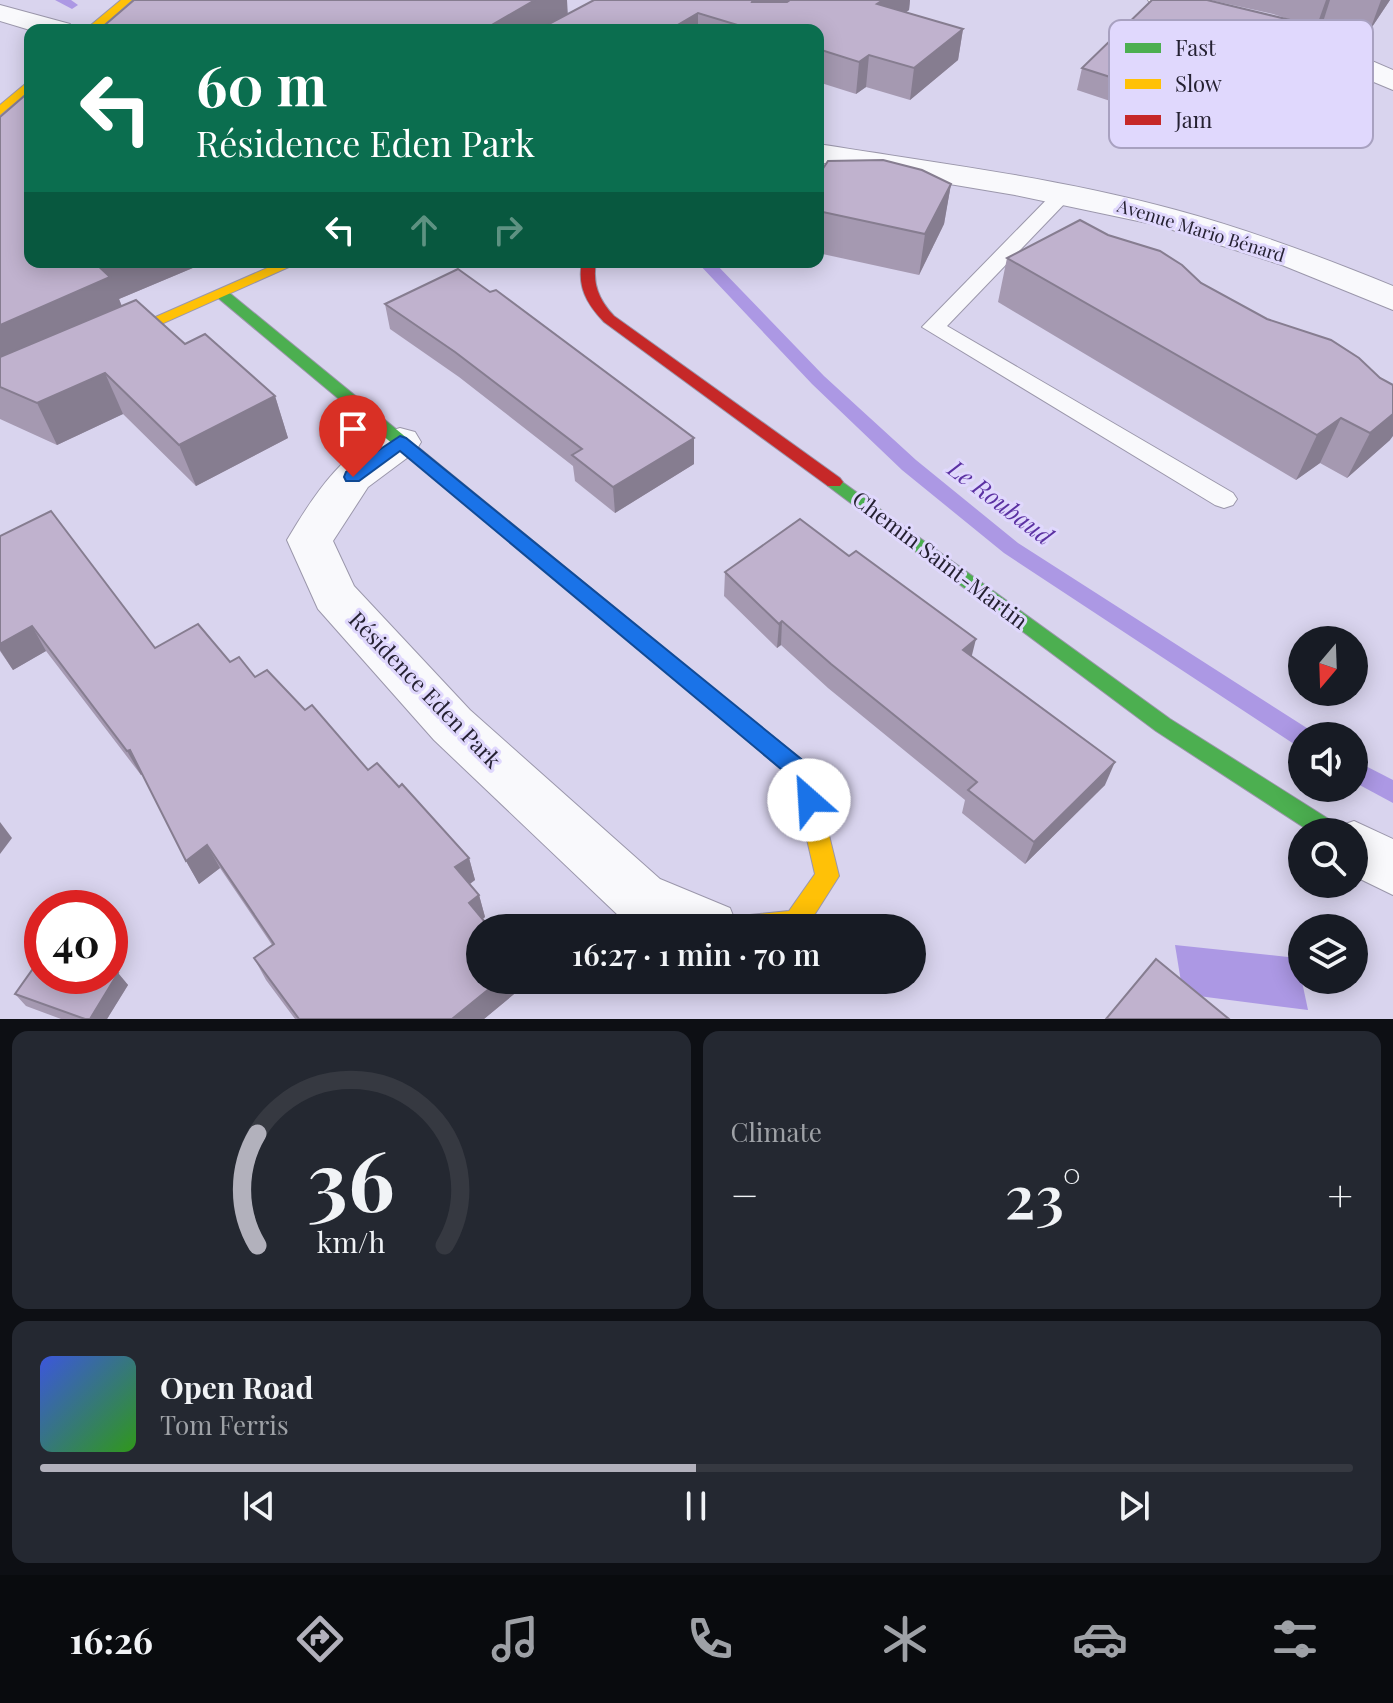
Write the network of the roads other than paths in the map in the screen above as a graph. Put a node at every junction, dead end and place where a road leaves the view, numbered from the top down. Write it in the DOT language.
graph roads {
  1 [pos="127,0"];
  2 [pos="1161,0"];
  3 [pos="0,13"];
  4 [pos="1250,20"];
  5 [pos="39,24"];
  6 [pos="98,24"];
  7 [pos="0,33"];
  8 [pos="24,40"];
  9 [pos="1373,72"];
  10 [pos="1393,81"];
  11 [pos="24,89"];
  12 [pos="0,111"];
  13 [pos="824,135"];
  14 [pos="824,154"];
  15 [pos="1015,185"];
  16 [pos="1063,194"];
  17 [pos="1294,258"];
  18 [pos="280,268"];
  19 [pos="589,268"];
  20 [pos="1393,279"];
  21 [pos="222,294"];
  22 [pos="1393,299"];
  23 [pos="0,391"];
  24 [pos="400,442"];
  25 [pos="1224,499"];
  26 [pos="1306,818"];
  27 [pos="1368,854"];
  28 [pos="1393,869"];
  29 [pos="677,914"];
  30 [pos="801,914"];
  1 -- 6 [label="street"];
  2 -- 4 [label="street"];
  3 -- 5 [label="street"];
  7 -- 8 [label="street"];
  9 -- 10 [label="street"];
  11 -- 12 [label="street"];
  13 -- 15 [label="street, Avenue Mario Bénard"];
  14 -- 15 [label="street, Avenue Mario Bénard"];
  15 -- 16 [label="street, Avenue Mario Bénard"];
  16 -- 17 [label="street, Avenue Mario Bénard"];
  16 -- 25 [label="lane"];
  17 -- 20 [label="street, Avenue Mario Bénard"];
  17 -- 22 [label="street, Avenue Mario Bénard"];
  18 -- 21 [label="street"];
  19 -- 26 [label="street, Chemin Saint-Martin"];
  21 -- 23 [label="street"];
  21 -- 24 [label="street"];
  24 -- 29 [label="street, Résidence Eden Park"];
  24 -- 30 [label="street"];
  27 -- 28 [label="street"];
}
